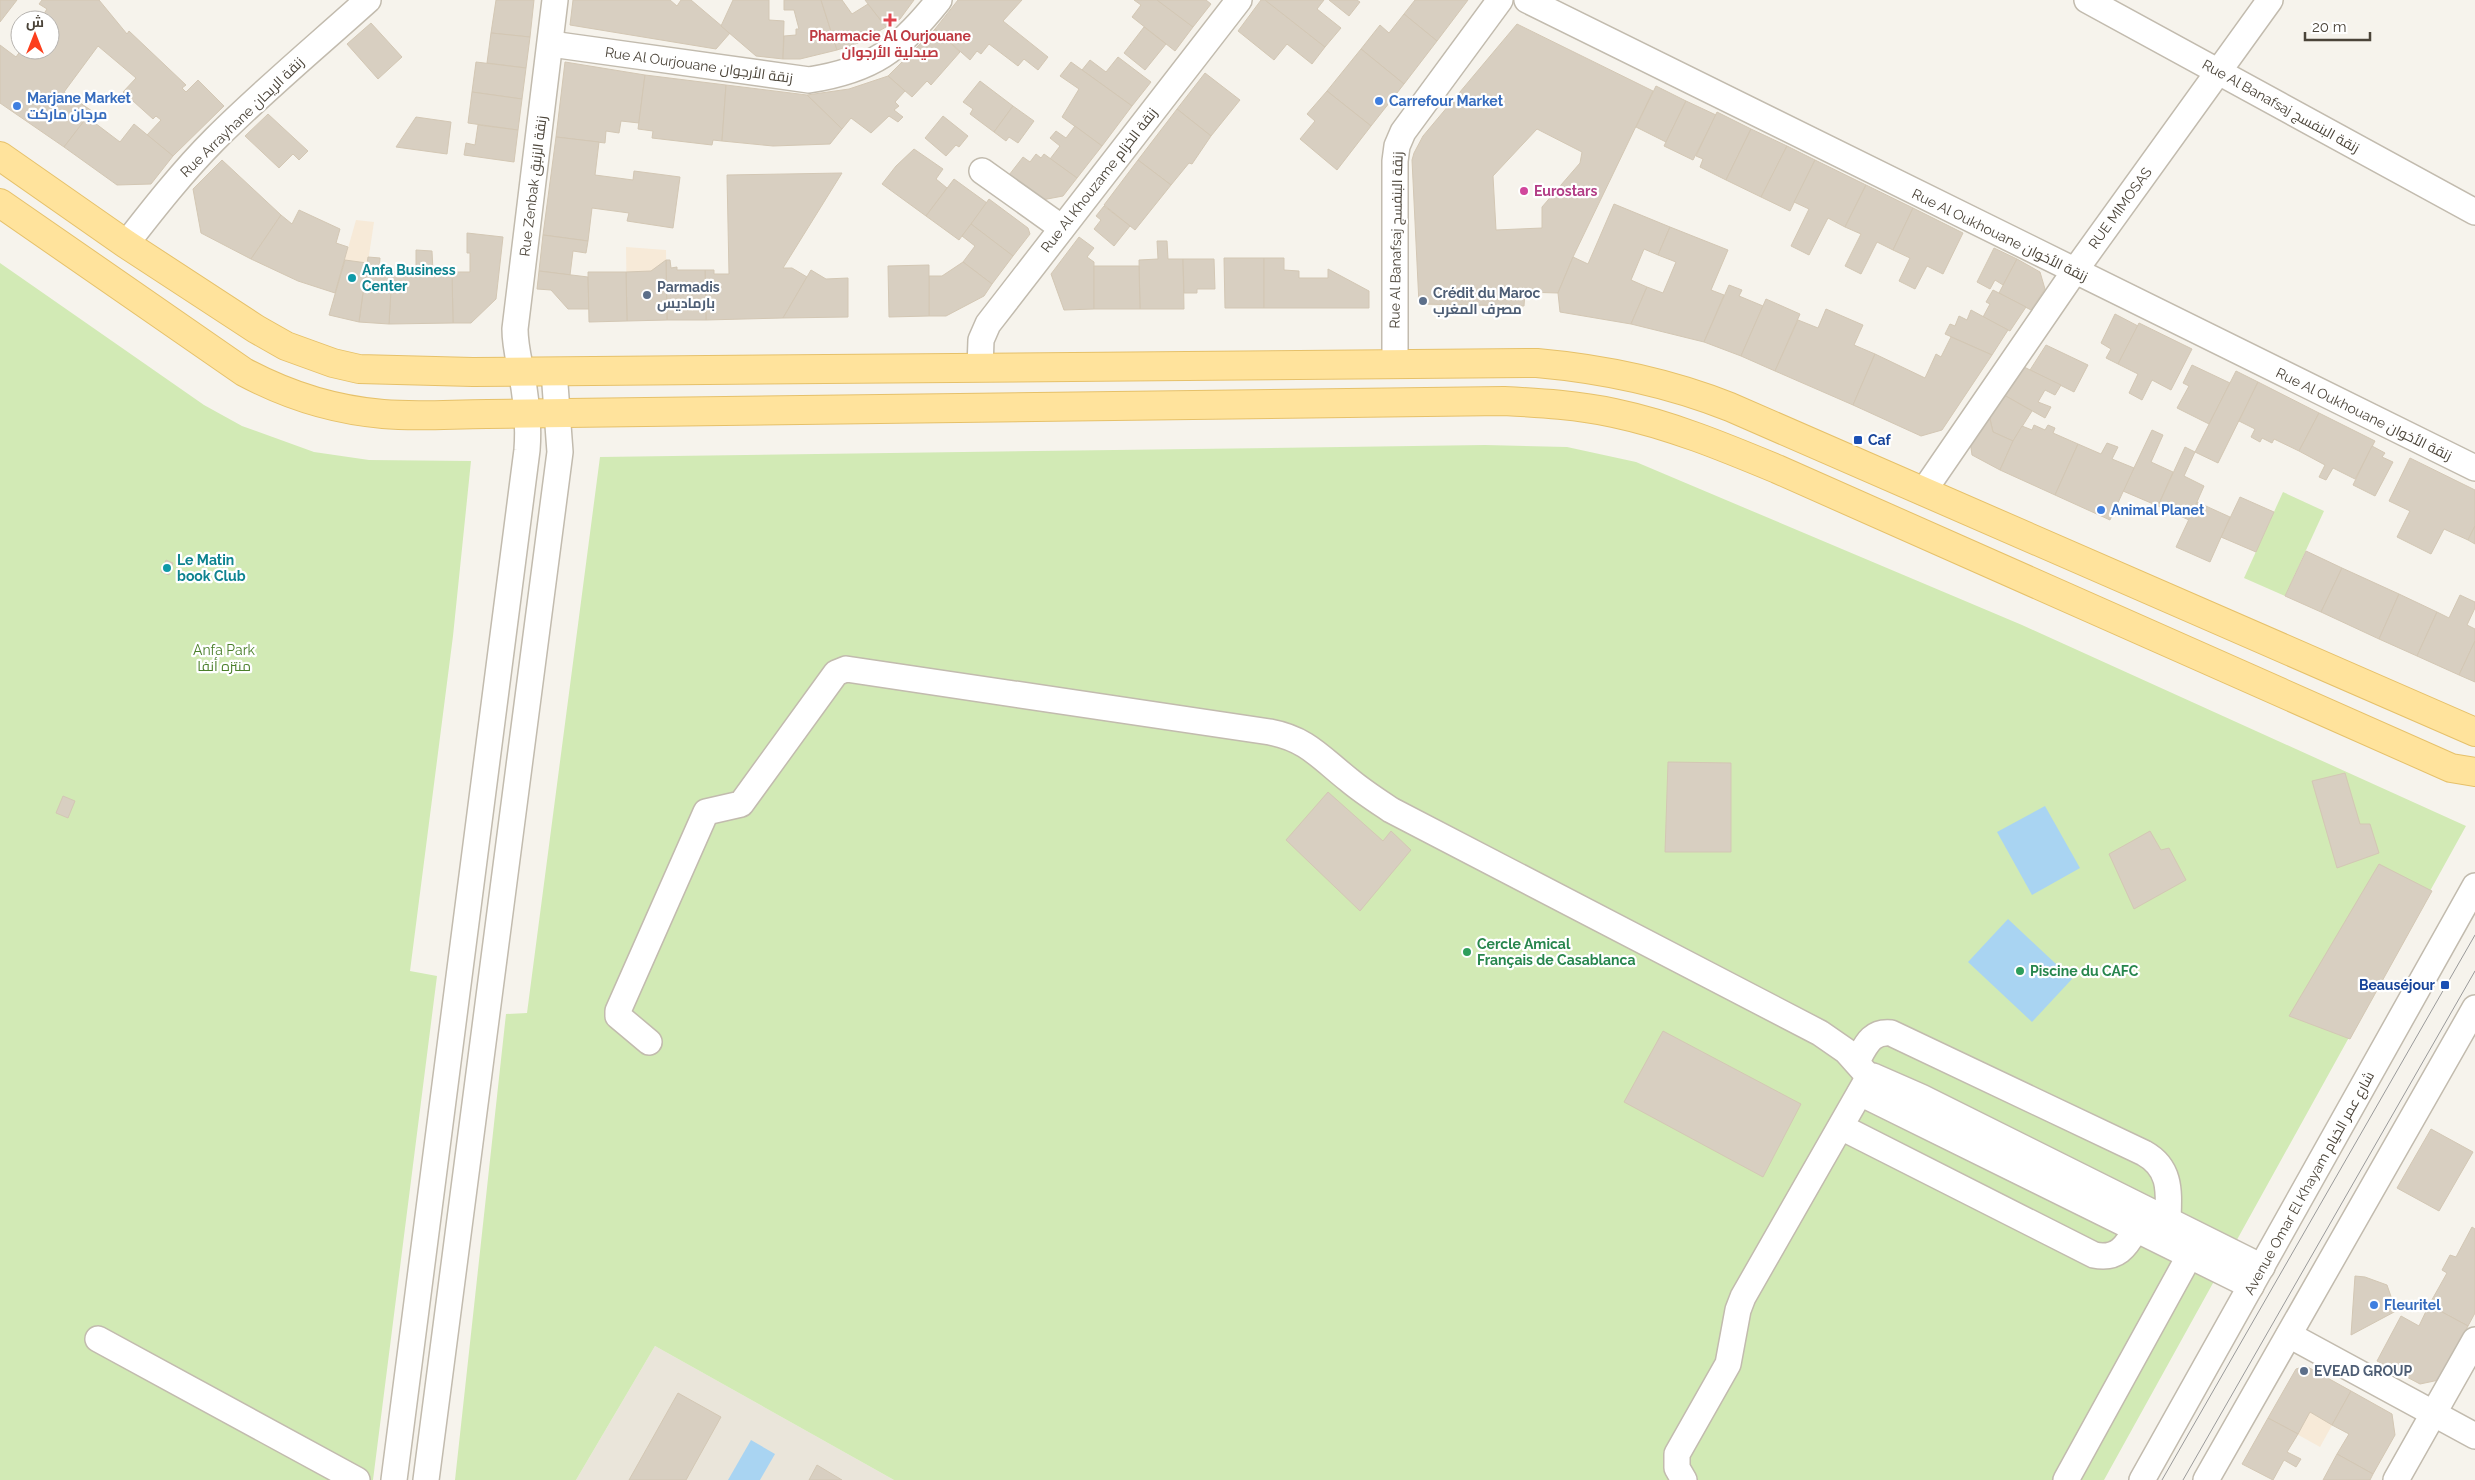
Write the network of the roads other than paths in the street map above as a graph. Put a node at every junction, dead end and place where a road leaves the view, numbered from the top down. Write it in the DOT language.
graph roads {
  1 [pos="555,0"];
  2 [pos="939,0"];
  3 [pos="1239,0"];
  4 [pos="1500,0"];
  5 [pos="1527,0"];
  6 [pos="2087,0"];
  7 [pos="2270,0"];
  8 [pos="364,1"];
  9 [pos="550,44"];
  10 [pos="2218,72"];
  11 [pos="0,156"];
  12 [pos="982,171"];
  13 [pos="0,203"];
  14 [pos="2475,212"];
  15 [pos="1062,228"];
  16 [pos="126,244"];
  17 [pos="2074,272"];
  18 [pos="1395,364"];
  19 [pos="980,368"];
  20 [pos="521,371"];
  21 [pos="554,371"];
  22 [pos="558,412"];
  23 [pos="526,413"];
  24 [pos="2475,468"];
  25 [pos="1923,492"];
  26 [pos="2475,732"];
  27 [pos="2463,770"];
  28 [pos="2475,789"];
  29 [pos="2475,886"];
  30 [pos="2472,1019"];
  31 [pos="649,1042"];
  32 [pos="1862,1077"];
  33 [pos="1841,1127"];
  34 [pos="2044,1171"];
  35 [pos="2168,1219"];
  36 [pos="2136,1229"];
  37 [pos="2196,1245"];
  38 [pos="2256,1276"];
  39 [pos="2289,1335"];
  40 [pos="98,1339"];
  41 [pos="2475,1340"];
  42 [pos="2433,1414"];
  43 [pos="2475,1436"];
  44 [pos="342,1476"];
  45 [pos="394,1480"];
  46 [pos="426,1480"];
  47 [pos="1684,1480"];
  48 [pos="2066,1480"];
  49 [pos="2142,1480"];
  50 [pos="2206,1480"];
  51 [pos="2396,1480"];
  1 -- 9 [label="street, Rue Zenbak زنقة الزنبق"];
  2 -- 9 [label="street, Rue Al Ourjouane زنقة الأرجوان"];
  3 -- 15 [label="street, Rue Al Khouzame زنقة الخزام"];
  4 -- 18 [label="street, Rue Al Banafsaj زنقة البنفسج"];
  5 -- 17 [label="street, Rue Al Oukhouane زنقة الأخوان"];
  6 -- 10 [label="street, Rue Al Banafsaj زنقة البنفسج"];
  7 -- 10 [label="street, RUE MIMOSAS"];
  8 -- 16 [label="street, Rue Arrayhane زنقة الريحان"];
  9 -- 20 [label="street, Rue Zenbak زنقة الزنبق"];
  10 -- 14 [label="street, Rue Al Banafsaj زنقة البنفسج"];
  10 -- 17 [label="street, RUE MIMOSAS"];
  11 -- 16 [label="main road"];
  12 -- 15 [label="street"];
  13 -- 23 [label="main road"];
  15 -- 19 [label="street, Rue Al Khouzame زنقة الخزام"];
  16 -- 20 [label="main road"];
  17 -- 24 [label="street, Rue Al Oukhouane زنقة الأخوان"];
  17 -- 25 [label="street, RUE MIMOSAS"];
  18 -- 19 [label="main road"];
  18 -- 25 [label="main road"];
  19 -- 21 [label="main road"];
  20 -- 21 [label="main road"];
  20 -- 23 [label="street, Rue Zenbak زنقة الزنبق"];
  21 -- 22 [label="street"];
  22 -- 23 [label="main road"];
  22 -- 27 [label="main road"];
  22 -- 46 [label="street"];
  23 -- 45 [label="street, Rue Zenbak زنقة الزنبق"];
  25 -- 26 [label="main road"];
  27 -- 28 [label="main road"];
  29 -- 38 [label="street, Avenue Omar El Khayam شارع عمر الخيام"];
  30 -- 39 [label="street"];
  31 -- 32 [label="street"];
  32 -- 33 [label="street"];
  32 -- 34 [label="street"];
  32 -- 35 [label="street"];
  33 -- 36 [label="street"];
  33 -- 47 [label="street"];
  34 -- 35 [label="street"];
  34 -- 36 [label="street"];
  35 -- 37 [label="street"];
  36 -- 37 [label="street"];
  37 -- 38 [label="street"];
  37 -- 48 [label="street"];
  38 -- 49 [label="street, Avenue Omar El Khayam شارع عمر الخيام"];
  39 -- 42 [label="street"];
  39 -- 50 [label="street"];
  40 -- 44 [label="street"];
  41 -- 42 [label="street"];
  42 -- 43 [label="street"];
  42 -- 51 [label="street"];
}
